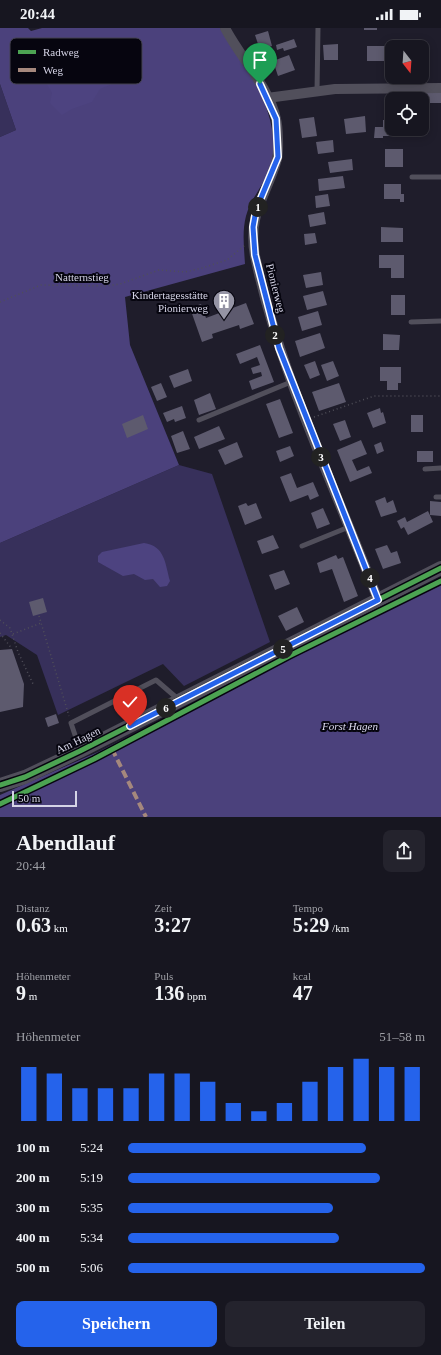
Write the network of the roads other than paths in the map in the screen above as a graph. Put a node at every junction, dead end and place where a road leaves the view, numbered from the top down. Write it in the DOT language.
graph roads {
  1 [pos="225,28"];
  2 [pos="318,28"];
  3 [pos="441,88"];
  4 [pos="317,92"];
  5 [pos="267,98"];
  6 [pos="412,177"];
  7 [pos="441,177"];
  8 [pos="441,321"];
  9 [pos="411,322"];
  10 [pos="291,382"];
  11 [pos="199,420"];
  12 [pos="425,468"];
  13 [pos="441,468"];
  14 [pos="350,527"];
  15 [pos="302,546"];
  16 [pos="441,568"];
  17 [pos="378,600"];
  18 [pos="180,701"];
  19 [pos="80,751"];
  20 [pos="0,785"];
  1 -- 5 [label="street, Pionierweg"];
  2 -- 4 [label="lane"];
  3 -- 4 [label="street"];
  4 -- 5 [label="street"];
  5 -- 10 [label="street, Pionierweg"];
  6 -- 7 [label="lane"];
  8 -- 9 [label="lane"];
  10 -- 11 [label="lane"];
  10 -- 14 [label="street, Pionierweg"];
  12 -- 13 [label="lane"];
  14 -- 15 [label="lane"];
  14 -- 17 [label="street, Pionierweg"];
  16 -- 17 [label="street, Am Hagen"];
  17 -- 18 [label="street, Am Hagen"];
  18 -- 19 [label="street, Am Hagen"];
  18 -- 19 [label="lane"];
  19 -- 20 [label="street, Am Hagen"];
}
